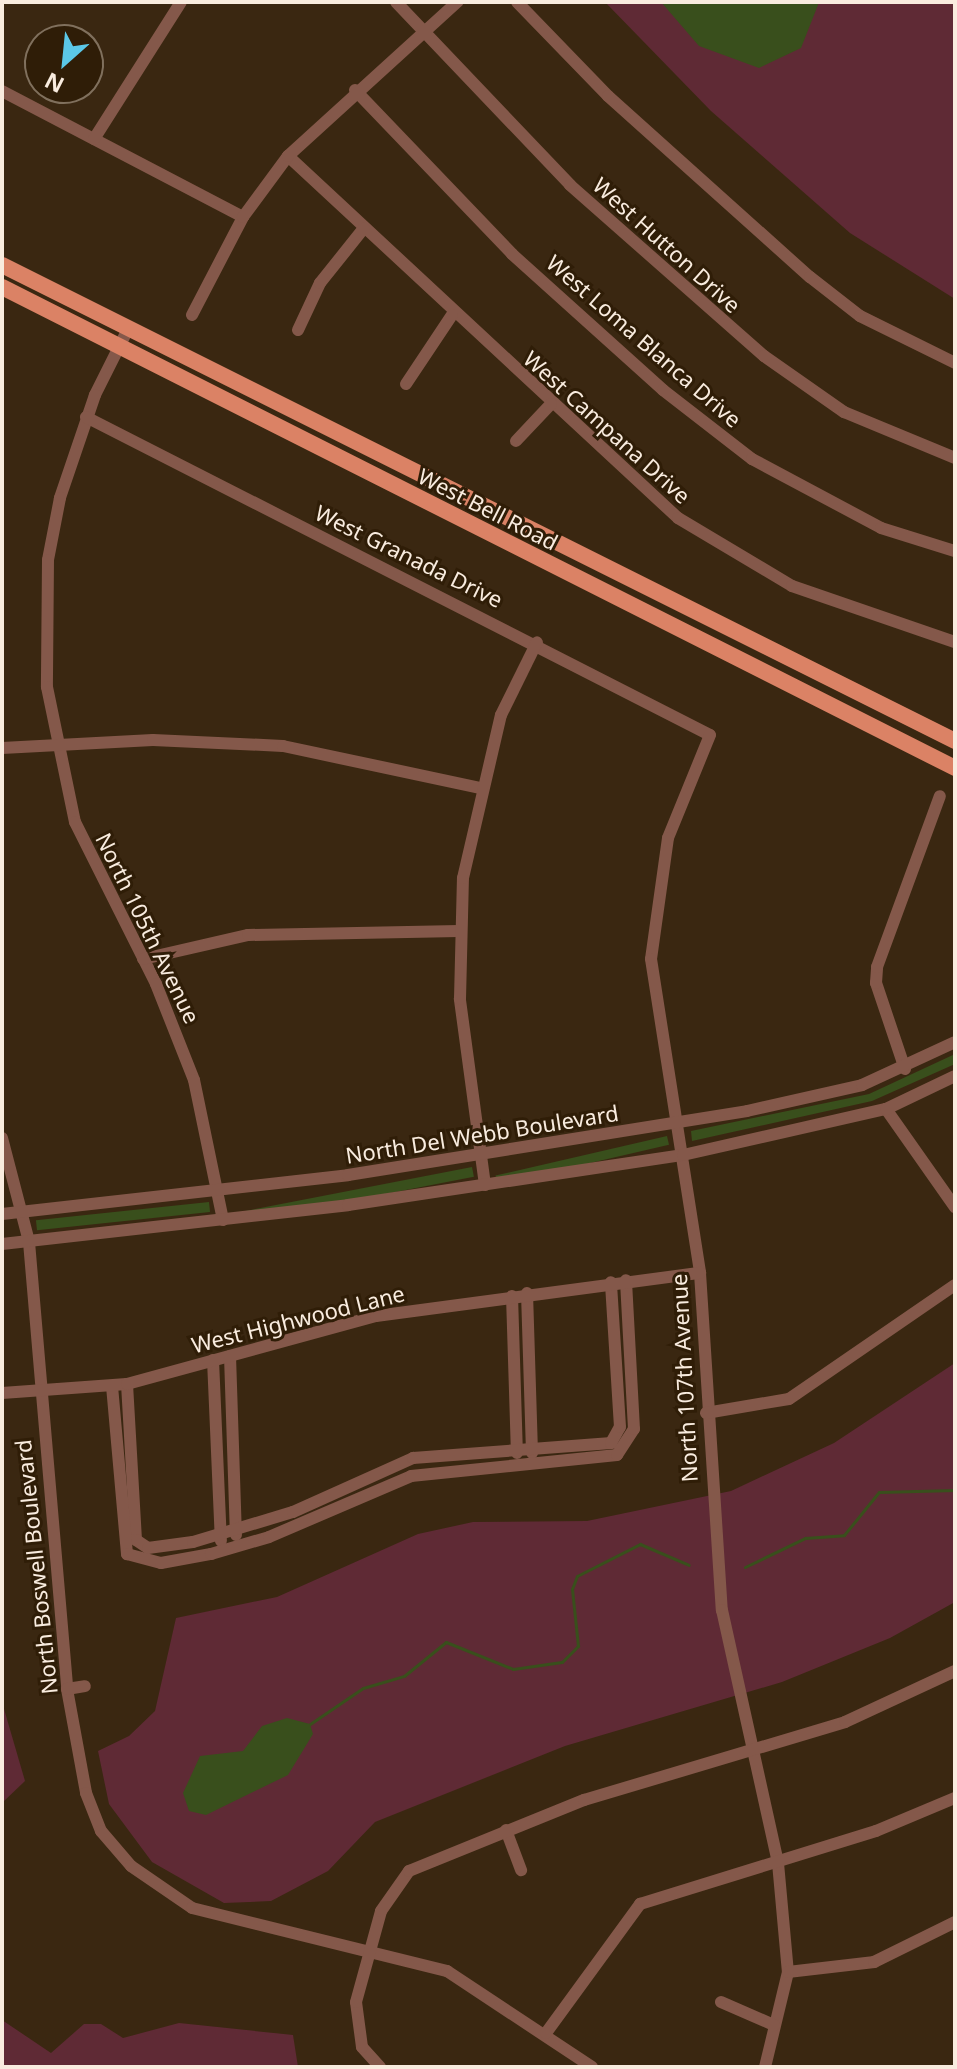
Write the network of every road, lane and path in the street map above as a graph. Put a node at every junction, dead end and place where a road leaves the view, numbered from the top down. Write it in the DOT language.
graph roads {
  1 [pos="181,2"];
  2 [pos="396,2"];
  3 [pos="457,2"];
  4 [pos="517,2"];
  5 [pos="424,35"];
  6 [pos="355,90"];
  7 [pos="2,91"];
  8 [pos="94,139"];
  9 [pos="288,156"];
  10 [pos="243,217"];
  11 [pos="364,228"];
  12 [pos="2,265"];
  13 [pos="2,287"];
  14 [pos="192,315"];
  15 [pos="452,315"];
  16 [pos="298,330"];
  17 [pos="127,331"];
  18 [pos="118,348"];
  19 [pos="955,363"];
  20 [pos="406,384"];
  21 [pos="551,404"];
  22 [pos="86,417"];
  23 [pos="516,441"];
  24 [pos="955,458"];
  25 [pos="955,551"];
  26 [pos="537,642"];
  27 [pos="955,642"];
  28 [pos="710,735"];
  29 [pos="955,741"];
  30 [pos="54,743"];
  31 [pos="2,748"];
  32 [pos="955,768"];
  33 [pos="480,788"];
  34 [pos="940,796"];
  35 [pos="459,931"];
  36 [pos="143,959"];
  37 [pos="955,1042"];
  38 [pos="905,1069"];
  39 [pos="955,1076"];
  40 [pos="886,1109"];
  41 [pos="678,1123"];
  42 [pos="2,1138"];
  43 [pos="683,1155"];
  44 [pos="482,1156"];
  45 [pos="485,1185"];
  46 [pos="219,1192"];
  47 [pos="955,1207"];
  48 [pos="22,1212"];
  49 [pos="2,1214"];
  50 [pos="223,1220"];
  51 [pos="29,1242"];
  52 [pos="2,1244"];
  53 [pos="700,1273"];
  54 [pos="626,1280"];
  55 [pos="611,1282"];
  56 [pos="955,1285"];
  57 [pos="527,1293"];
  58 [pos="512,1296"];
  59 [pos="230,1356"];
  60 [pos="213,1360"];
  61 [pos="127,1384"];
  62 [pos="112,1386"];
  63 [pos="2,1393"];
  64 [pos="41,1395"];
  65 [pos="706,1413"];
  66 [pos="517,1448"];
  67 [pos="532,1448"];
  68 [pos="517,1464"];
  69 [pos="532,1464"];
  70 [pos="236,1531"];
  71 [pos="221,1536"];
  72 [pos="237,1546"];
  73 [pos="222,1550"];
  74 [pos="955,1671"];
  75 [pos="85,1686"];
  76 [pos="67,1689"];
  77 [pos="750,1753"];
  78 [pos="955,1798"];
  79 [pos="506,1830"];
  80 [pos="778,1863"];
  81 [pos="521,1870"];
  82 [pos="955,1922"];
  83 [pos="372,1947"];
  84 [pos="788,1972"];
  85 [pos="721,2002"];
  86 [pos="774,2025"];
  87 [pos="546,2033"];
  88 [pos="380,2067"];
  89 [pos="592,2067"];
  90 [pos="765,2067"];
  1 -- 8 [label="street"];
  2 -- 5 [label="street, West Hutton Drive"];
  3 -- 5 [label="street"];
  4 -- 19 [label="street"];
  5 -- 6 [label="street"];
  5 -- 24 [label="street, West Hutton Drive"];
  6 -- 9 [label="street"];
  6 -- 25 [label="street, West Loma Blanca Drive"];
  7 -- 8 [label="street"];
  8 -- 10 [label="street"];
  9 -- 10 [label="street"];
  9 -- 11 [label="street, West Campana Drive"];
  10 -- 14 [label="street"];
  11 -- 15 [label="street, West Campana Drive"];
  11 -- 16 [label="street"];
  12 -- 17 [label="main road, West Bell Road"];
  13 -- 18 [label="main road, West Bell Road"];
  15 -- 20 [label="street"];
  15 -- 21 [label="street, West Campana Drive"];
  17 -- 18 [label="street, North 105th Avenue"];
  17 -- 29 [label="main road, West Bell Road"];
  18 -- 22 [label="street, North 105th Avenue"];
  18 -- 32 [label="main road, West Bell Road"];
  21 -- 23 [label="street"];
  21 -- 27 [label="street, West Campana Drive"];
  22 -- 26 [label="street, West Granada Drive"];
  22 -- 30 [label="street, North 105th Avenue"];
  26 -- 28 [label="street, West Granada Drive"];
  26 -- 33 [label="street"];
  28 -- 41 [label="street, North 107th Avenue"];
  30 -- 31 [label="street"];
  30 -- 33 [label="street"];
  30 -- 36 [label="street, North 105th Avenue"];
  33 -- 35 [label="street"];
  34 -- 38 [label="street"];
  35 -- 36 [label="street"];
  35 -- 44 [label="street"];
  36 -- 46 [label="street, North 105th Avenue"];
  37 -- 38 [label="street, North Del Webb Boulevard"];
  38 -- 41 [label="street, North Del Webb Boulevard"];
  39 -- 40 [label="street"];
  40 -- 43 [label="street"];
  40 -- 47 [label="street"];
  41 -- 43 [label="street, North 107th Avenue"];
  41 -- 44 [label="street, North Del Webb Boulevard"];
  42 -- 48 [label="street, North Boswell Boulevard"];
  43 -- 45 [label="street"];
  43 -- 53 [label="street, North 107th Avenue"];
  44 -- 45 [label="street"];
  44 -- 46 [label="street, North Del Webb Boulevard"];
  45 -- 50 [label="street"];
  46 -- 48 [label="street, North Del Webb Boulevard"];
  46 -- 50 [label="street, North 105th Avenue"];
  48 -- 49 [label="street, North Del Webb Boulevard"];
  48 -- 51 [label="street, North Boswell Boulevard"];
  50 -- 51 [label="street"];
  51 -- 52 [label="street"];
  51 -- 64 [label="street, North Boswell Boulevard"];
  53 -- 54 [label="street, West Highwood Lane"];
  53 -- 65 [label="street, North 107th Avenue"];
  54 -- 55 [label="street, West Highwood Lane"];
  54 -- 69 [label="street"];
  55 -- 57 [label="street, West Highwood Lane"];
  55 -- 67 [label="street"];
  56 -- 65 [label="street"];
  57 -- 58 [label="street, West Highwood Lane"];
  57 -- 67 [label="street"];
  58 -- 59 [label="street, West Highwood Lane"];
  58 -- 66 [label="street"];
  59 -- 60 [label="street, West Highwood Lane"];
  59 -- 70 [label="street"];
  60 -- 61 [label="street, West Highwood Lane"];
  60 -- 71 [label="street"];
  61 -- 62 [label="street, West Highwood Lane"];
  61 -- 71 [label="street"];
  62 -- 64 [label="street, West Highwood Lane"];
  62 -- 73 [label="street"];
  63 -- 64 [label="street, West Highwood Lane"];
  64 -- 76 [label="street, North Boswell Boulevard"];
  65 -- 77 [label="street, North 107th Avenue"];
  66 -- 67 [label="street"];
  66 -- 68 [label="street"];
  66 -- 70 [label="street"];
  67 -- 69 [label="street"];
  68 -- 69 [label="street"];
  68 -- 72 [label="street"];
  70 -- 71 [label="street"];
  70 -- 72 [label="street"];
  71 -- 73 [label="street"];
  72 -- 73 [label="street"];
  74 -- 77 [label="street"];
  75 -- 76 [label="street"];
  76 -- 83 [label="street, North Boswell Boulevard"];
  77 -- 79 [label="street"];
  77 -- 80 [label="street, North 107th Avenue"];
  78 -- 80 [label="street"];
  79 -- 81 [label="street"];
  79 -- 83 [label="street"];
  80 -- 84 [label="street, North 107th Avenue"];
  80 -- 87 [label="street"];
  82 -- 84 [label="street"];
  83 -- 87 [label="street, North Boswell Boulevard"];
  83 -- 88 [label="street"];
  84 -- 86 [label="street, North 107th Avenue"];
  85 -- 86 [label="street"];
  86 -- 90 [label="street, North 107th Avenue"];
  87 -- 89 [label="street, North Boswell Boulevard"];
}
